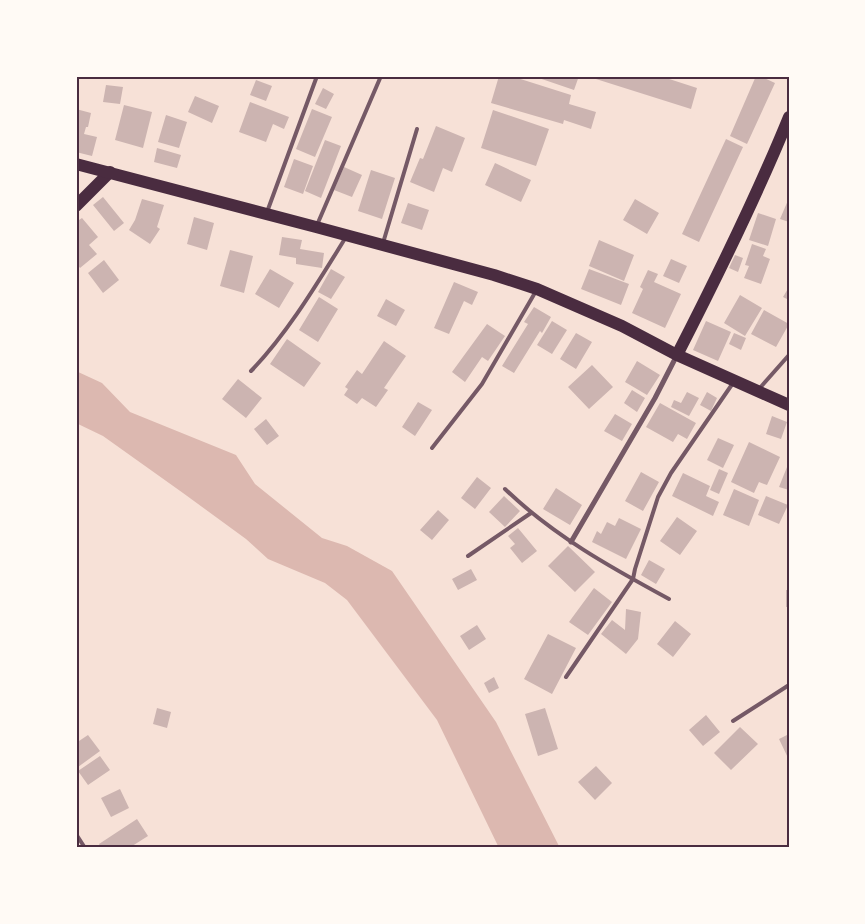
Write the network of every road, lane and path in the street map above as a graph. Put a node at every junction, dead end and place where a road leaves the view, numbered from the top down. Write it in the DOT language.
graph roads {
  1 [pos="318,76"];
  2 [pos="381,76"];
  3 [pos="789,117"];
  4 [pos="417,129"];
  5 [pos="76,164"];
  6 [pos="110,172"];
  7 [pos="76,206"];
  8 [pos="266,214"];
  9 [pos="316,227"];
  10 [pos="347,236"];
  11 [pos="382,245"];
  12 [pos="537,289"];
  13 [pos="677,355"];
  14 [pos="789,355"];
  15 [pos="251,371"];
  16 [pos="734,381"];
  17 [pos="758,391"];
  18 [pos="789,405"];
  19 [pos="432,448"];
  20 [pos="505,489"];
  21 [pos="531,513"];
  22 [pos="571,542"];
  23 [pos="468,556"];
  24 [pos="633,579"];
  25 [pos="670,599"];
  26 [pos="566,677"];
  27 [pos="789,685"];
  28 [pos="733,722"];
  29 [pos="76,834"];
  30 [pos="85,848"];
  1 -- 8 [label="lane"];
  2 -- 9 [label="lane"];
  3 -- 13 [label="main road"];
  4 -- 11 [label="lane"];
  5 -- 6 [label="main road"];
  6 -- 7 [label="main road"];
  6 -- 8 [label="main road"];
  8 -- 9 [label="main road"];
  9 -- 10 [label="main road"];
  10 -- 11 [label="main road"];
  10 -- 15 [label="lane"];
  11 -- 12 [label="main road"];
  12 -- 13 [label="main road"];
  12 -- 19 [label="lane"];
  13 -- 16 [label="main road"];
  13 -- 22 [label="street"];
  14 -- 17 [label="lane"];
  16 -- 17 [label="main road"];
  16 -- 24 [label="lane"];
  17 -- 18 [label="main road"];
  20 -- 21 [label="lane"];
  21 -- 22 [label="lane"];
  21 -- 23 [label="lane"];
  22 -- 24 [label="lane"];
  24 -- 25 [label="lane"];
  24 -- 26 [label="lane"];
  27 -- 28 [label="lane"];
  29 -- 30 [label="lane"];
}
